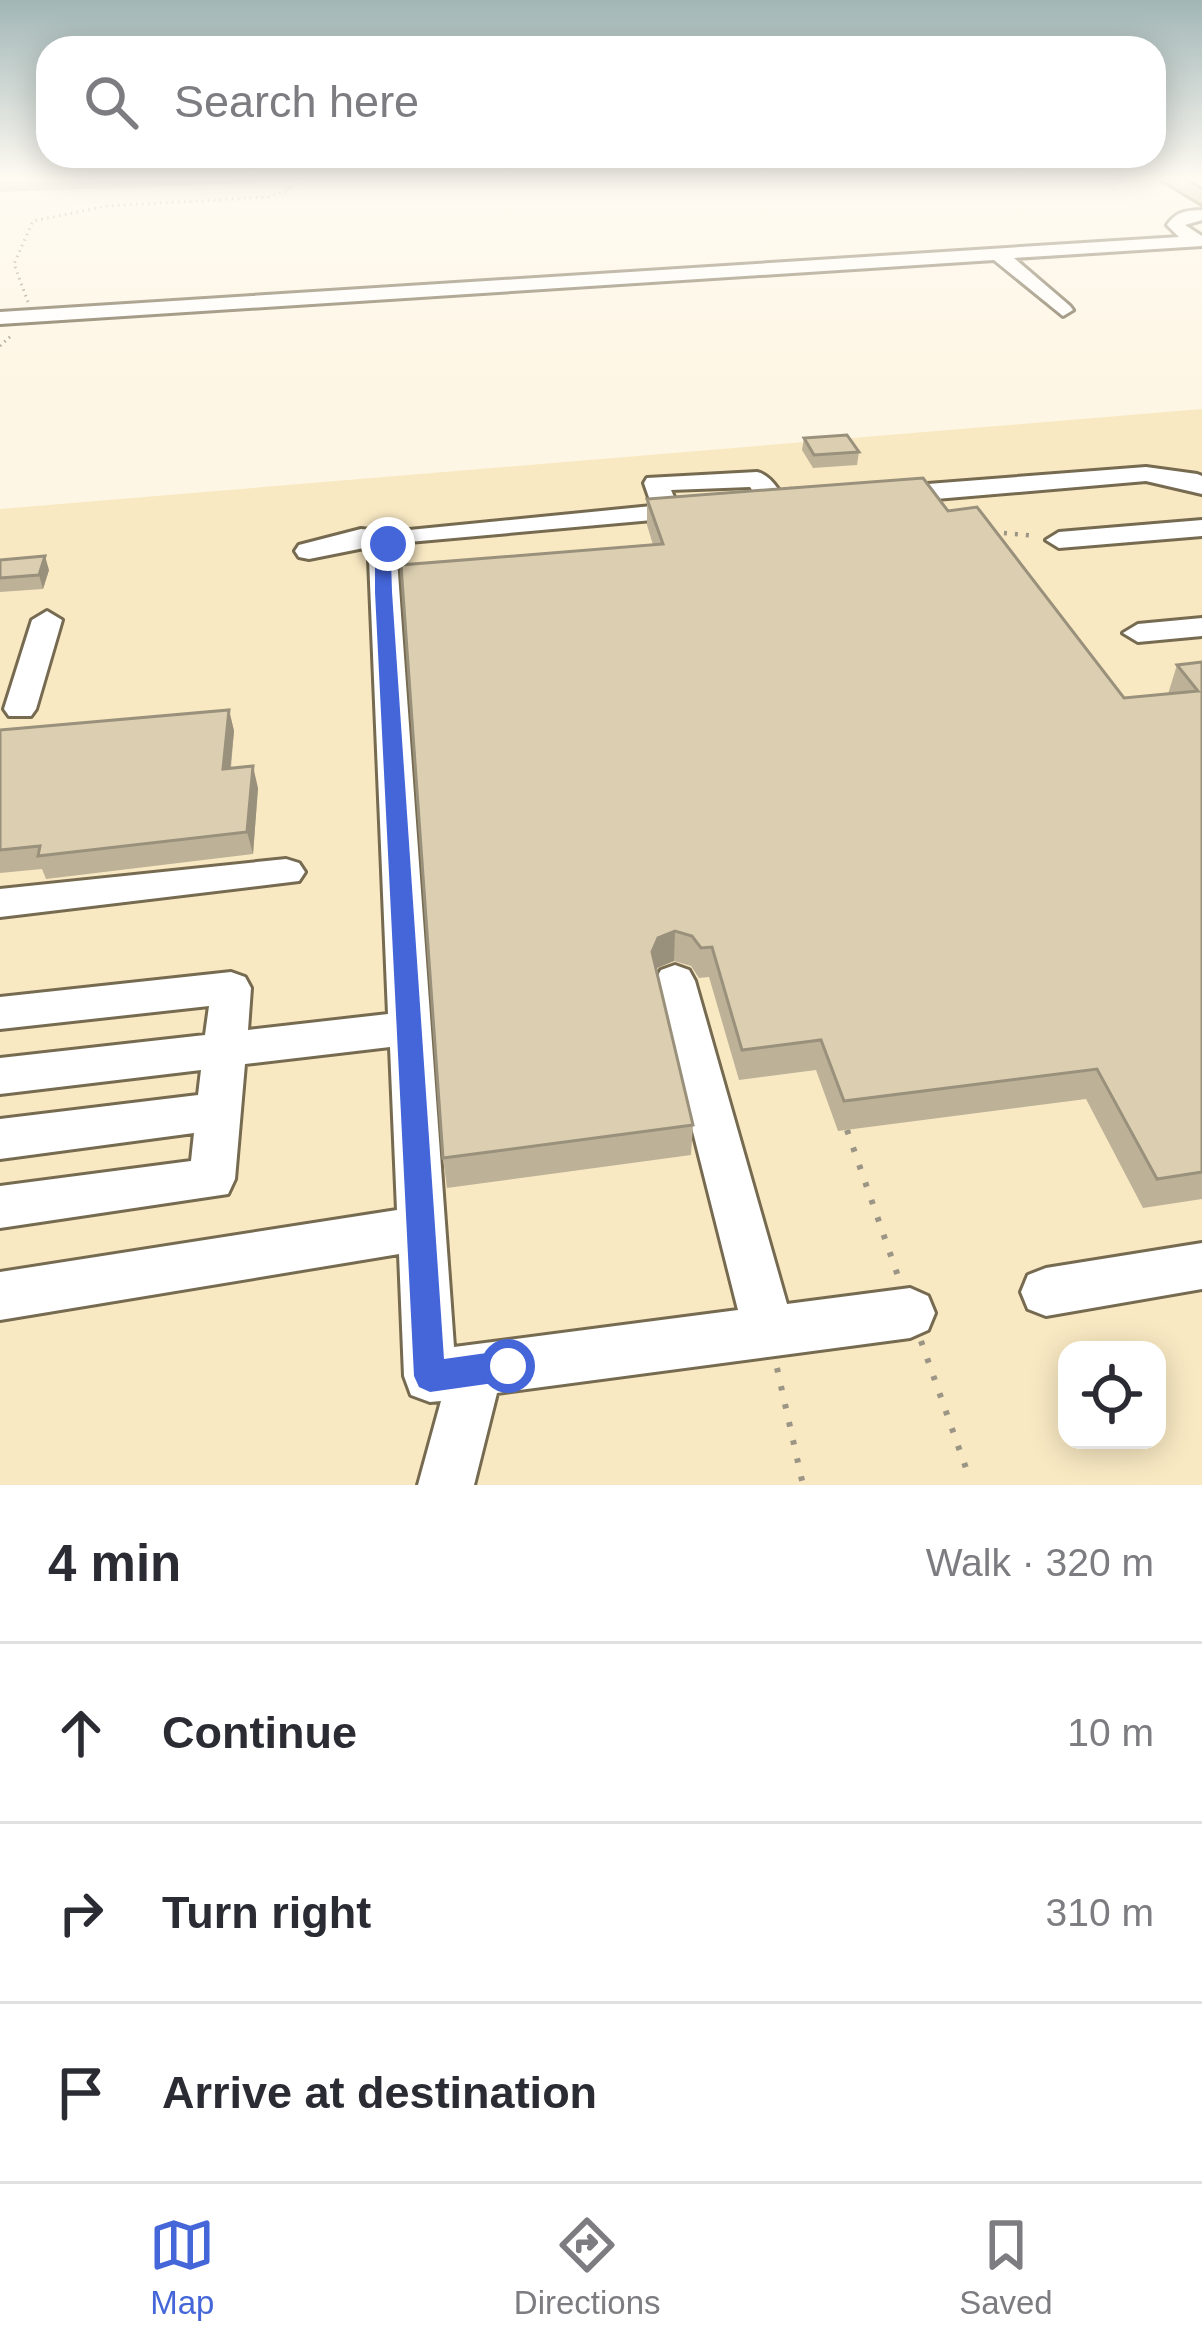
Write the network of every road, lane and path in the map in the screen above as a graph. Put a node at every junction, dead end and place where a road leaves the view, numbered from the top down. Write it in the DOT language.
graph roads {
  1 [pos="20,249"];
  2 [pos="1070,249"];
  3 [pos="998,254"];
  4 [pos="1063,310"];
  5 [pos="33,316"];
  6 [pos="0,318"];
  7 [pos="0,346"];
  8 [pos="1202,486"];
  9 [pos="944,490"];
  10 [pos="859,497"];
  11 [pos="814,501"];
  12 [pos="1202,528"];
  13 [pos="1051,538"];
  14 [pos="394,540"];
  15 [pos="309,550"];
  16 [pos="46,620"];
  17 [pos="1202,627"];
  18 [pos="1138,633"];
  19 [pos="20,709"];
  20 [pos="286,872"];
  21 [pos="0,903"];
  22 [pos="675,981"];
  23 [pos="0,1013"];
  24 [pos="410,1028"];
  25 [pos="225,1049"];
  26 [pos="0,1076"];
  27 [pos="219,1111"];
  28 [pos="0,1139"];
  29 [pos="0,1207"];
  30 [pos="421,1228"];
  31 [pos="1202,1266"];
  32 [pos="1046,1292"];
  33 [pos="0,1296"];
  34 [pos="910,1313"];
  35 [pos="769,1331"];
  36 [pos="476,1370"];
  37 [pos="446,1485"];
  38 [pos="803,1485"];
  1 -- 5 [label="path"];
  2 -- 3 [label="street"];
  3 -- 4 [label="street"];
  3 -- 5 [label="street"];
  5 -- 6 [label="street"];
  5 -- 7 [label="path"];
  8 -- 9 [label="street"];
  9 -- 10 [label="street"];
  9 -- 13 [label="path"];
  11 -- 14 [label="street"];
  12 -- 13 [label="street"];
  14 -- 15 [label="street"];
  14 -- 24 [label="street"];
  16 -- 19 [label="street"];
  17 -- 18 [label="street"];
  20 -- 21 [label="street"];
  22 -- 35 [label="street"];
  23 -- 25 [label="street"];
  24 -- 25 [label="street"];
  24 -- 30 [label="street"];
  25 -- 26 [label="street"];
  25 -- 27 [label="street"];
  27 -- 28 [label="street"];
  27 -- 29 [label="street"];
  30 -- 33 [label="street"];
  30 -- 36 [label="street"];
  31 -- 32 [label="street"];
  34 -- 35 [label="street"];
  35 -- 36 [label="street"];
  35 -- 38 [label="path"];
  36 -- 37 [label="street"];
}
